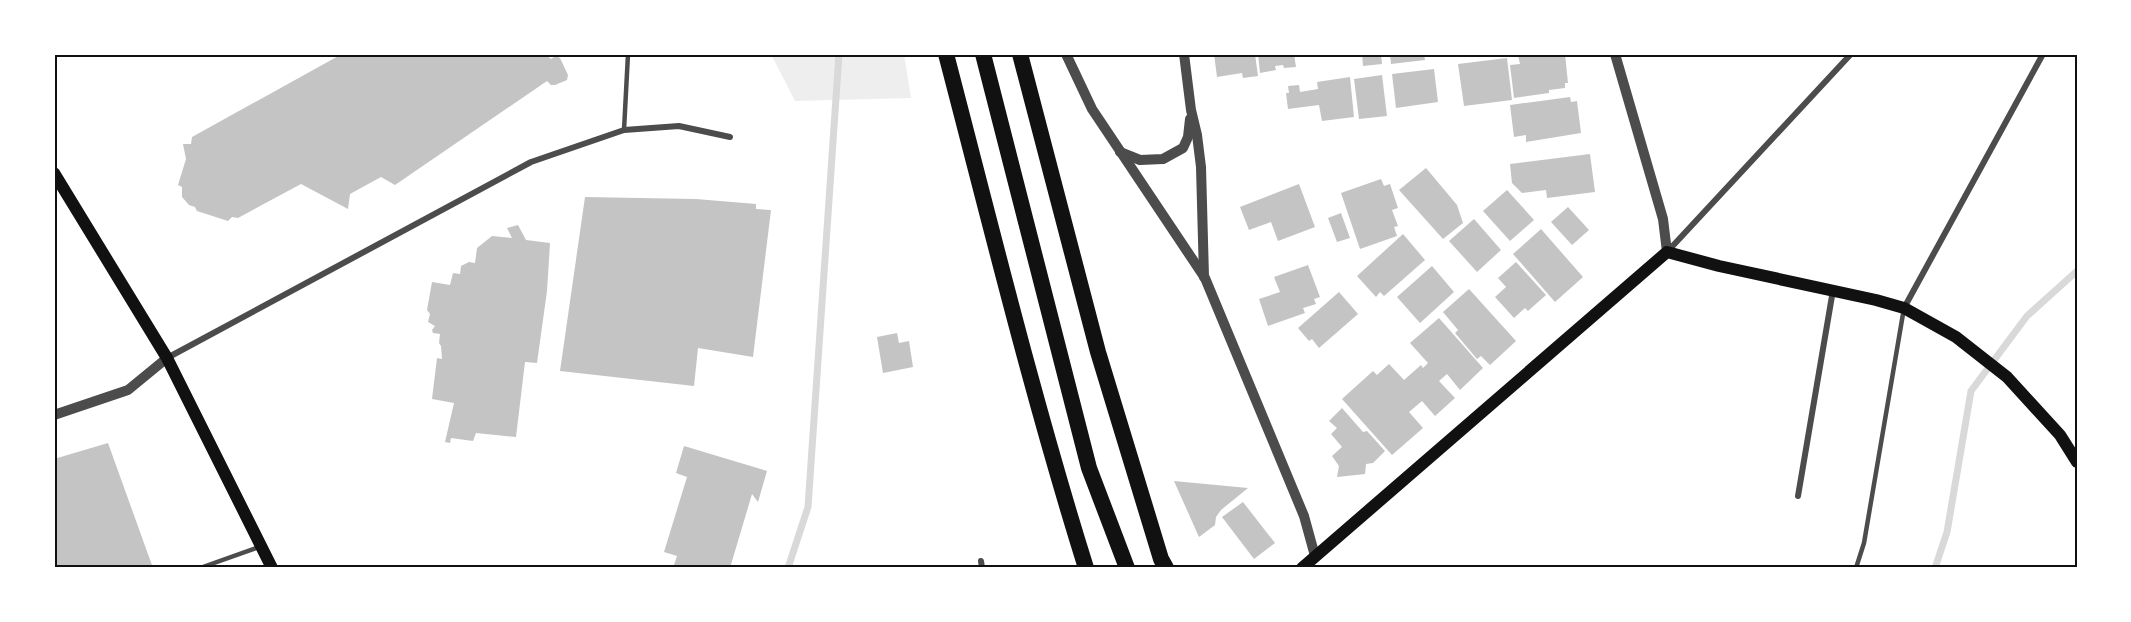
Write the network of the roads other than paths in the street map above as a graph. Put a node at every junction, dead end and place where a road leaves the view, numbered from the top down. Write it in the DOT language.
graph roads {
  1 [pos="628,54"];
  2 [pos="946,54"];
  3 [pos="983,54"];
  4 [pos="1020,54"];
  5 [pos="1066,54"];
  6 [pos="1184,54"];
  7 [pos="1615,54"];
  8 [pos="1851,54"];
  9 [pos="2043,54"];
  10 [pos="1191,110"];
  11 [pos="624,130"];
  12 [pos="730,137"];
  13 [pos="1120,152"];
  14 [pos="54,173"];
  15 [pos="1667,252"];
  16 [pos="1204,278"];
  17 [pos="1833,290"];
  18 [pos="1904,308"];
  19 [pos="167,358"];
  20 [pos="54,415"];
  21 [pos="2077,462"];
  22 [pos="1798,496"];
  23 [pos="262,546"];
  24 [pos="1317,562"];
  25 [pos="200,568"];
  26 [pos="273,568"];
  27 [pos="1086,568"];
  28 [pos="1127,568"];
  29 [pos="1166,568"];
  30 [pos="1302,568"];
  31 [pos="1856,568"];
  1 -- 11 [label="lane"];
  2 -- 27 [label="highway"];
  3 -- 28 [label="highway"];
  4 -- 29 [label="highway"];
  5 -- 13 [label="street"];
  6 -- 10 [label="street"];
  7 -- 15 [label="street"];
  8 -- 15 [label="street"];
  9 -- 18 [label="street"];
  10 -- 13 [label="street"];
  10 -- 16 [label="street"];
  11 -- 12 [label="street"];
  11 -- 19 [label="street"];
  13 -- 16 [label="street"];
  14 -- 19 [label="main road"];
  15 -- 17 [label="main road"];
  15 -- 24 [label="main road"];
  16 -- 24 [label="street"];
  17 -- 18 [label="main road"];
  17 -- 22 [label="street"];
  18 -- 21 [label="main road"];
  18 -- 31 [label="lane"];
  19 -- 20 [label="street"];
  19 -- 23 [label="main road"];
  23 -- 25 [label="lane"];
  23 -- 26 [label="main road"];
  24 -- 30 [label="main road"];
}
